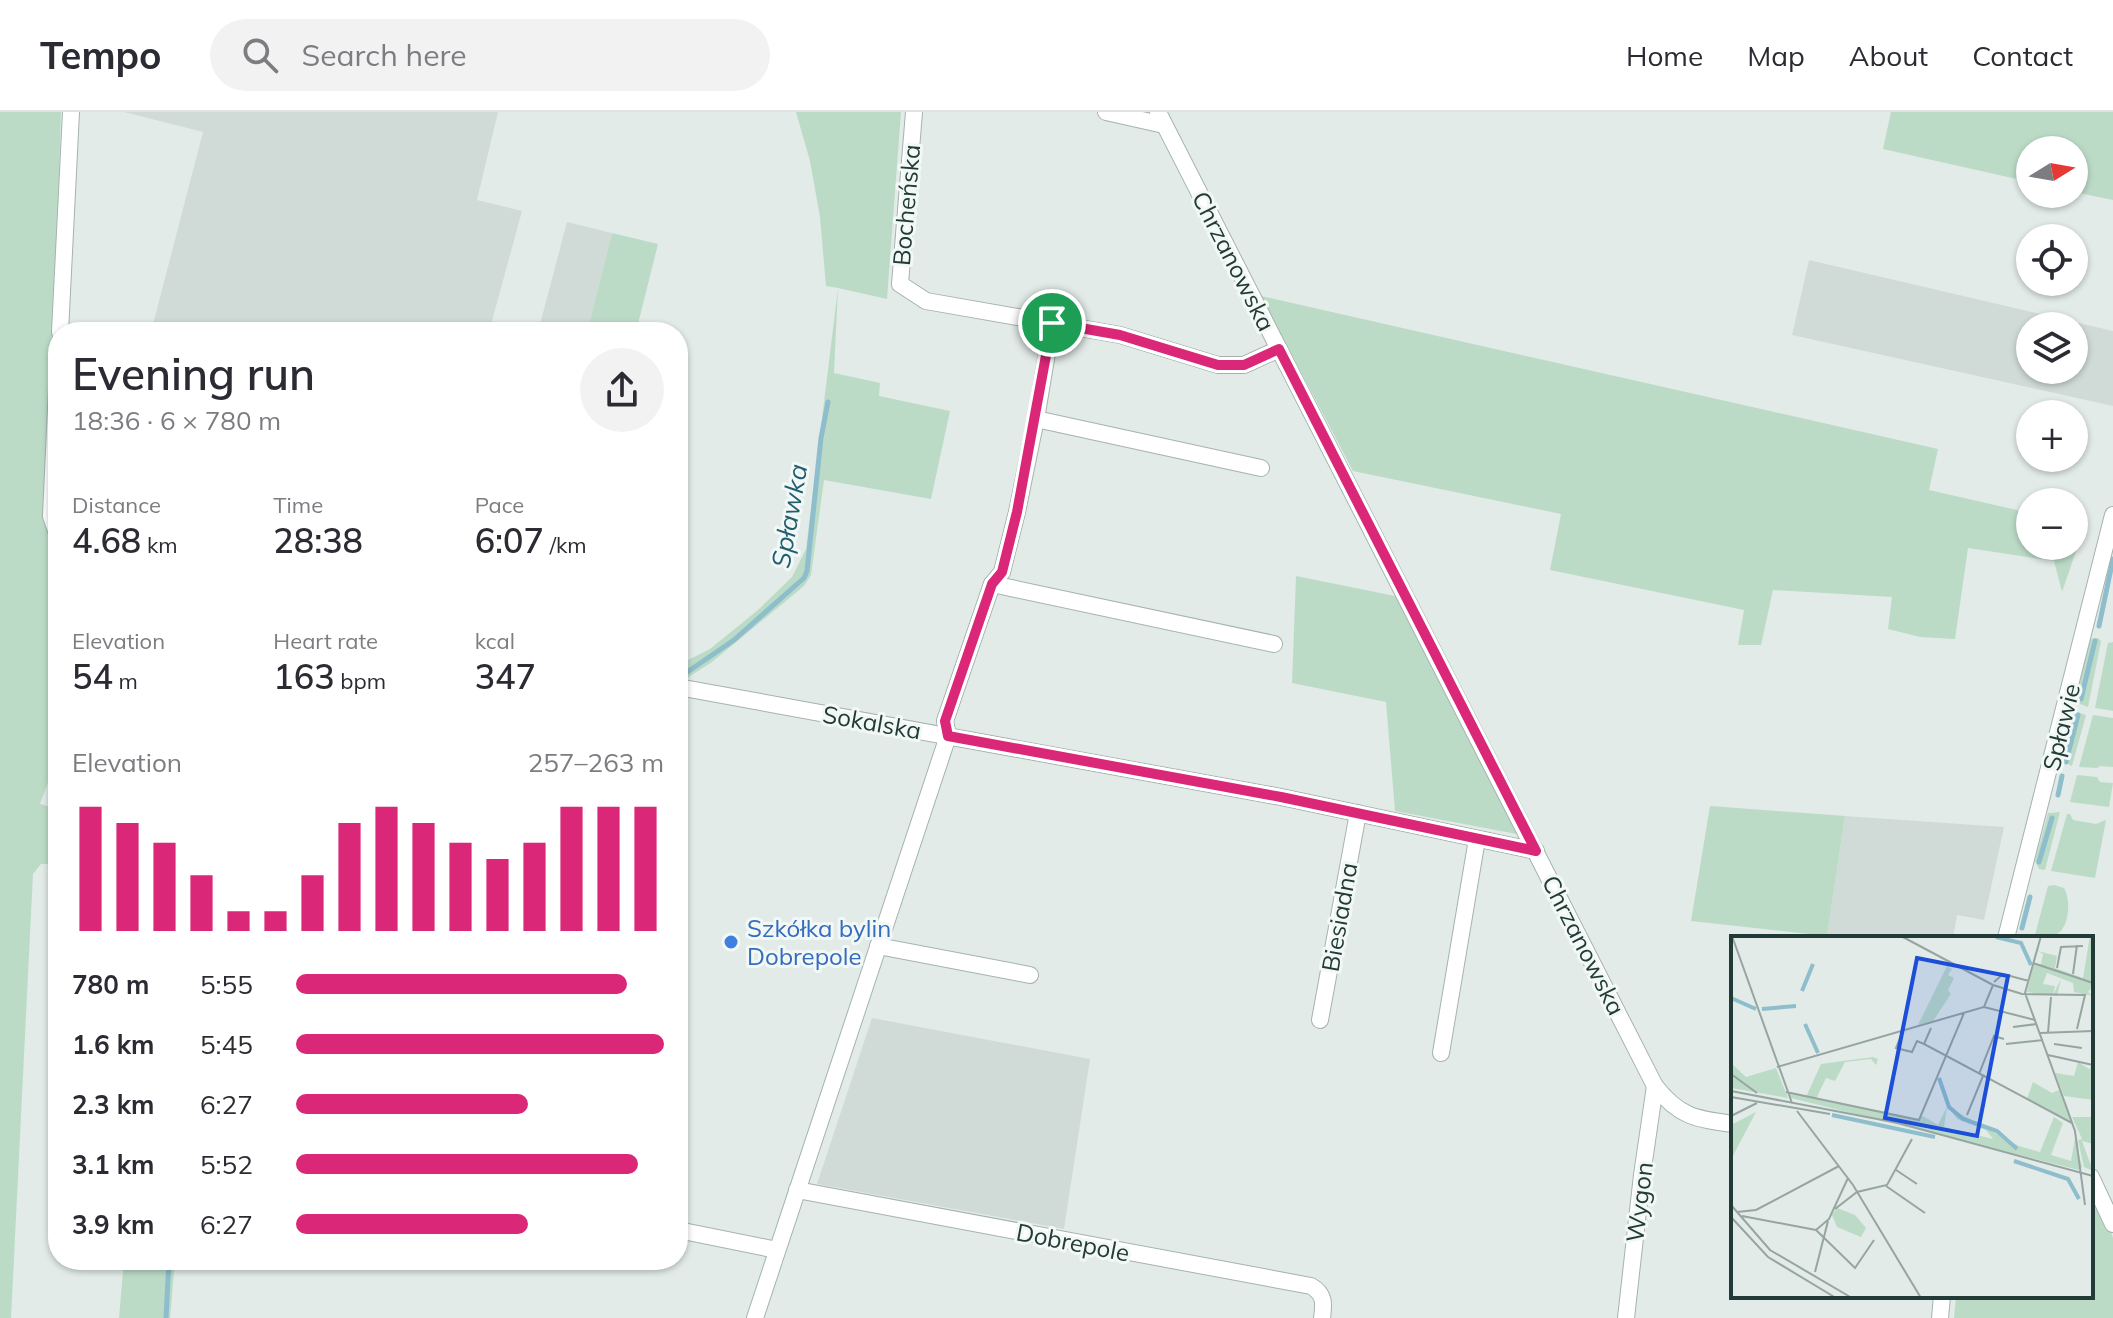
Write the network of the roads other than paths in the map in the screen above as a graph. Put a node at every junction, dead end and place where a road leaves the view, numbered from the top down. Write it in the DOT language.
graph roads {
  1 [pos="71,112"];
  2 [pos="914,112"];
  3 [pos="1106,112"];
  4 [pos="1161,118"];
  5 [pos="60,322"];
  6 [pos="1052,323"];
  7 [pos="1279,349"];
  8 [pos="1036,419"];
  9 [pos="1261,468"];
  10 [pos="2113,515"];
  11 [pos="992,584"];
  12 [pos="1274,644"];
  13 [pos="688,689"];
  14 [pos="948,736"];
  15 [pos="1358,813"];
  16 [pos="1477,839"];
  17 [pos="1536,851"];
  18 [pos="2007,936"];
  19 [pos="878,946"];
  20 [pos="1030,975"];
  21 [pos="1320,1020"];
  22 [pos="1441,1053"];
  23 [pos="1655,1086"];
  24 [pos="1731,1124"];
  25 [pos="2093,1181"];
  26 [pos="797,1190"];
  27 [pos="2113,1224"];
  28 [pos="688,1232"];
  29 [pos="777,1250"];
  30 [pos="1942,1298"];
  31 [pos="755,1318"];
  32 [pos="1322,1318"];
  33 [pos="1626,1318"];
  34 [pos="1940,1318"];
  1 -- 5 [label="street"];
  2 -- 6 [label="street, Bocheńska"];
  3 -- 4 [label="street, Chrzanowska"];
  4 -- 7 [label="street, Chrzanowska"];
  6 -- 7 [label="street, Bocheńska"];
  6 -- 8 [label="street"];
  7 -- 17 [label="street, Chrzanowska"];
  8 -- 9 [label="street"];
  8 -- 11 [label="street"];
  10 -- 18 [label="street, Spławie"];
  11 -- 12 [label="street"];
  11 -- 14 [label="street"];
  13 -- 14 [label="street, Sokalska"];
  14 -- 15 [label="street, Sokalska"];
  14 -- 19 [label="street"];
  15 -- 16 [label="street, Sokalska"];
  15 -- 21 [label="street, Biesiadna"];
  16 -- 17 [label="street, Sokalska"];
  16 -- 22 [label="street"];
  17 -- 23 [label="street, Chrzanowska"];
  19 -- 20 [label="street"];
  19 -- 26 [label="street"];
  23 -- 24 [label="street, Chrzanowska"];
  23 -- 33 [label="street, Wygon"];
  25 -- 27 [label="street"];
  26 -- 29 [label="street"];
  26 -- 32 [label="street, Dobrepole"];
  28 -- 29 [label="street"];
  29 -- 31 [label="street"];
  30 -- 34 [label="street"];
}
